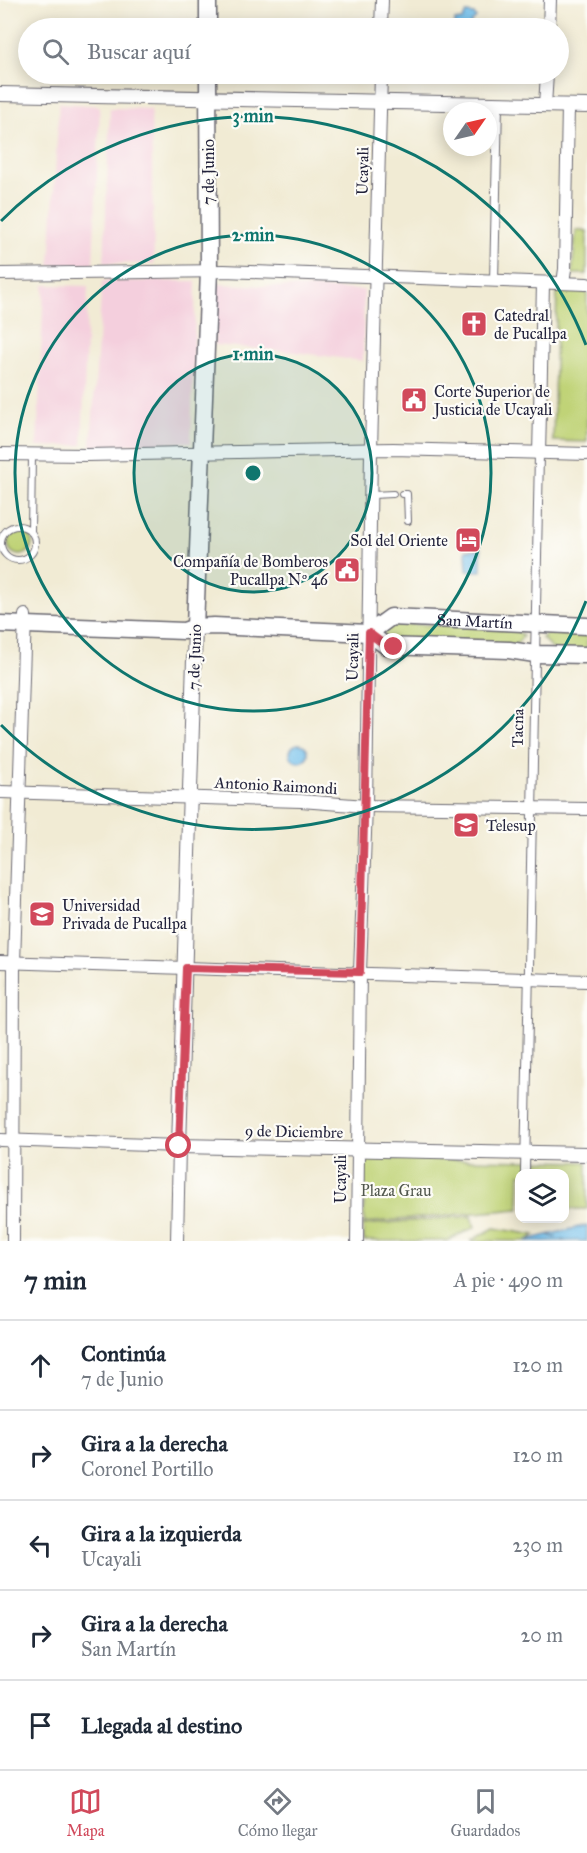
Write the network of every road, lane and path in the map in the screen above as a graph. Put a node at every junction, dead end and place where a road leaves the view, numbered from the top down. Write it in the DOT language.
graph roads {
  1 [pos="208,0"];
  2 [pos="382,0"];
  3 [pos="550,0"];
  4 [pos="208,18"];
  5 [pos="381,18"];
  6 [pos="549,18"];
  7 [pos="208,84"];
  8 [pos="381,84"];
  9 [pos="546,84"];
  10 [pos="0,94"];
  11 [pos="208,98"];
  12 [pos="380,102"];
  13 [pos="498,104"];
  14 [pos="545,105"];
  15 [pos="568,106"];
  16 [pos="587,106"];
  17 [pos="209,271"];
  18 [pos="0,274"];
  19 [pos="376,278"];
  20 [pos="494,281"];
  21 [pos="563,283"];
  22 [pos="543,284"];
  23 [pos="587,284"];
  24 [pos="371,450"];
  25 [pos="203,453"];
  26 [pos="0,454"];
  27 [pos="539,454"];
  28 [pos="587,454"];
  29 [pos="32,455"];
  30 [pos="393,494"];
  31 [pos="402,494"];
  32 [pos="372,495"];
  33 [pos="408,521"];
  34 [pos="31,532"];
  35 [pos="0,614"];
  36 [pos="25,620"];
  37 [pos="0,624"];
  38 [pos="535,624"];
  39 [pos="587,626"];
  40 [pos="195,627"];
  41 [pos="369,633"];
  42 [pos="535,654"];
  43 [pos="587,655"];
  44 [pos="0,792"];
  45 [pos="19,792"];
  46 [pos="191,798"];
  47 [pos="366,806"];
  48 [pos="532,809"];
  49 [pos="587,809"];
  50 [pos="0,962"];
  51 [pos="14,963"];
  52 [pos="186,968"];
  53 [pos="360,972"];
  54 [pos="529,980"];
  55 [pos="587,981"];
  56 [pos="6,1140"];
  57 [pos="179,1146"];
  58 [pos="356,1149"];
  59 [pos="526,1154"];
  60 [pos="587,1154"];
  61 [pos="525,1169"];
  62 [pos="13,1241"];
  63 [pos="177,1241"];
  64 [pos="357,1241"];
  1 -- 4 [label="main road"];
  2 -- 5 [label="street"];
  3 -- 6 [label="street"];
  7 -- 11 [label="main road, 7 de Junio"];
  8 -- 12 [label="street, Ucayali"];
  9 -- 14 [label="street"];
  10 -- 11 [label="street"];
  11 -- 12 [label="street"];
  11 -- 17 [label="main road, 7 de Junio"];
  12 -- 13 [label="street"];
  12 -- 19 [label="street, Ucayali"];
  13 -- 14 [label="street"];
  13 -- 20 [label="street"];
  14 -- 15 [label="street"];
  15 -- 16 [label="street"];
  15 -- 21 [label="street"];
  17 -- 18 [label="street"];
  17 -- 19 [label="street"];
  17 -- 25 [label="main road, 7 de Junio"];
  19 -- 20 [label="street"];
  19 -- 24 [label="street, Ucayali"];
  20 -- 22 [label="street"];
  21 -- 22 [label="street"];
  21 -- 23 [label="street"];
  22 -- 27 [label="street, Tacna"];
  24 -- 25 [label="street"];
  24 -- 27 [label="street"];
  24 -- 32 [label="street, Ucayali"];
  25 -- 29 [label="street"];
  25 -- 40 [label="main road, 7 de Junio"];
  26 -- 29 [label="street"];
  27 -- 28 [label="street"];
  27 -- 38 [label="street, Tacna"];
  29 -- 34 [label="lane"];
  30 -- 32 [label="lane"];
  31 -- 33 [label="lane"];
  32 -- 41 [label="street, Ucayali"];
  34 -- 34 [label="lane"];
  35 -- 36 [label="main road, San Martín"];
  36 -- 37 [label="main road, San Martín"];
  36 -- 40 [label="main road, San Martín"];
  36 -- 45 [label="street"];
  38 -- 39 [label="main road, San Martín"];
  38 -- 41 [label="main road, San Martín"];
  38 -- 42 [label="street, Tacna"];
  40 -- 41 [label="main road, San Martín"];
  40 -- 46 [label="street, 7 de Junio"];
  41 -- 42 [label="main road, San Martín"];
  41 -- 47 [label="street, Ucayali"];
  42 -- 43 [label="main road, San Martín"];
  42 -- 48 [label="street, Tacna"];
  44 -- 45 [label="street, Antonio Raimondi"];
  45 -- 46 [label="street, Antonio Raimondi"];
  45 -- 51 [label="street"];
  46 -- 47 [label="street, Antonio Raimondi"];
  46 -- 52 [label="street, 7 de Junio"];
  47 -- 48 [label="street, Antonio Raimondi"];
  47 -- 53 [label="street, Ucayali"];
  48 -- 49 [label="street, Antonio Raimondi"];
  48 -- 54 [label="street, Tacna"];
  50 -- 51 [label="street"];
  51 -- 52 [label="street"];
  51 -- 56 [label="street"];
  52 -- 53 [label="street"];
  52 -- 57 [label="street, 7 de Junio"];
  53 -- 54 [label="street"];
  53 -- 58 [label="street, Ucayali"];
  54 -- 55 [label="street"];
  54 -- 59 [label="street, Tacna"];
  56 -- 57 [label="street, 9 de Diciembre"];
  56 -- 62 [label="street"];
  57 -- 58 [label="street, 9 de Diciembre"];
  57 -- 63 [label="street, 7 de Junio"];
  58 -- 59 [label="street, 9 de Diciembre"];
  58 -- 64 [label="street, Ucayali"];
  59 -- 60 [label="street, 9 de Diciembre"];
  59 -- 61 [label="street, Tacna"];
}
